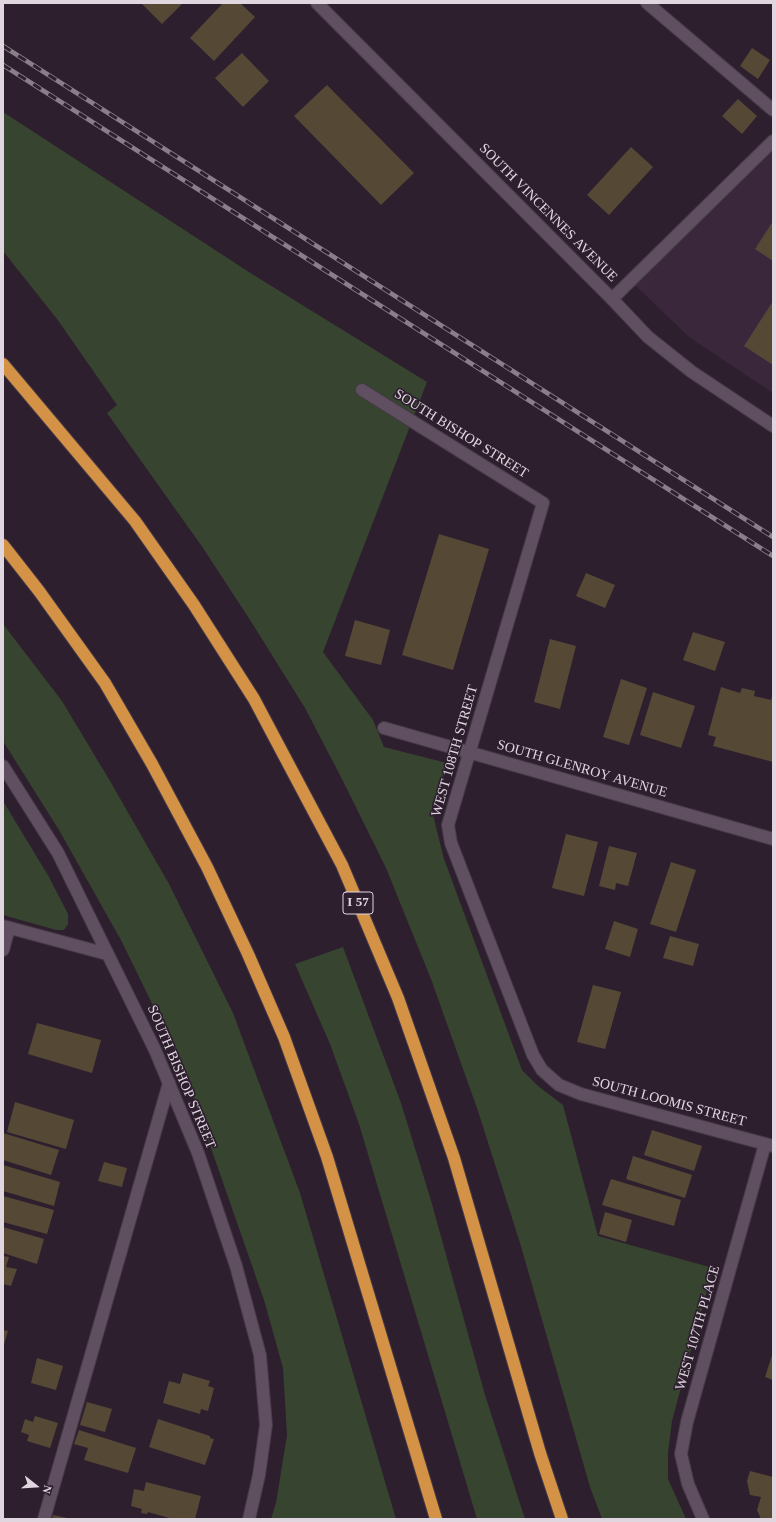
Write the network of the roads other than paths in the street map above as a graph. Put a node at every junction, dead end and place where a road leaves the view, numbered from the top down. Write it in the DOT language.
graph roads {
  1 [pos="317,3"];
  2 [pos="647,3"];
  3 [pos="773,110"];
  4 [pos="773,141"];
  5 [pos="612,298"];
  6 [pos="3,364"];
  7 [pos="362,390"];
  8 [pos="773,426"];
  9 [pos="543,503"];
  10 [pos="3,545"];
  11 [pos="384,728"];
  12 [pos="469,753"];
  13 [pos="3,766"];
  14 [pos="773,839"];
  15 [pos="6,927"];
  16 [pos="3,950"];
  17 [pos="108,954"];
  18 [pos="169,1084"];
  19 [pos="559,1085"];
  20 [pos="769,1145"];
  21 [pos="44,1519"];
  22 [pos="249,1519"];
  23 [pos="436,1519"];
  24 [pos="562,1519"];
  25 [pos="703,1519"];
  1 -- 5 [label="street, SOUTH VINCENNES AVENUE"];
  2 -- 3 [label="street"];
  4 -- 5 [label="street"];
  5 -- 8 [label="street, SOUTH VINCENNES AVENUE"];
  6 -- 24 [label="highway, I 57"];
  7 -- 9 [label="street, SOUTH BISHOP STREET"];
  9 -- 12 [label="street, WEST 108TH STREET"];
  10 -- 23 [label="highway"];
  11 -- 12 [label="street, SOUTH GLENROY AVENUE"];
  12 -- 14 [label="street, SOUTH GLENROY AVENUE"];
  12 -- 19 [label="street, WEST 108TH STREET"];
  13 -- 17 [label="street, SOUTH BISHOP STREET"];
  15 -- 16 [label="street"];
  15 -- 17 [label="street"];
  17 -- 18 [label="street, SOUTH BISHOP STREET"];
  18 -- 21 [label="street"];
  18 -- 22 [label="street, SOUTH BISHOP STREET"];
  19 -- 20 [label="street, SOUTH LOOMIS STREET"];
  20 -- 25 [label="street, WEST 107TH PLACE"];
}
